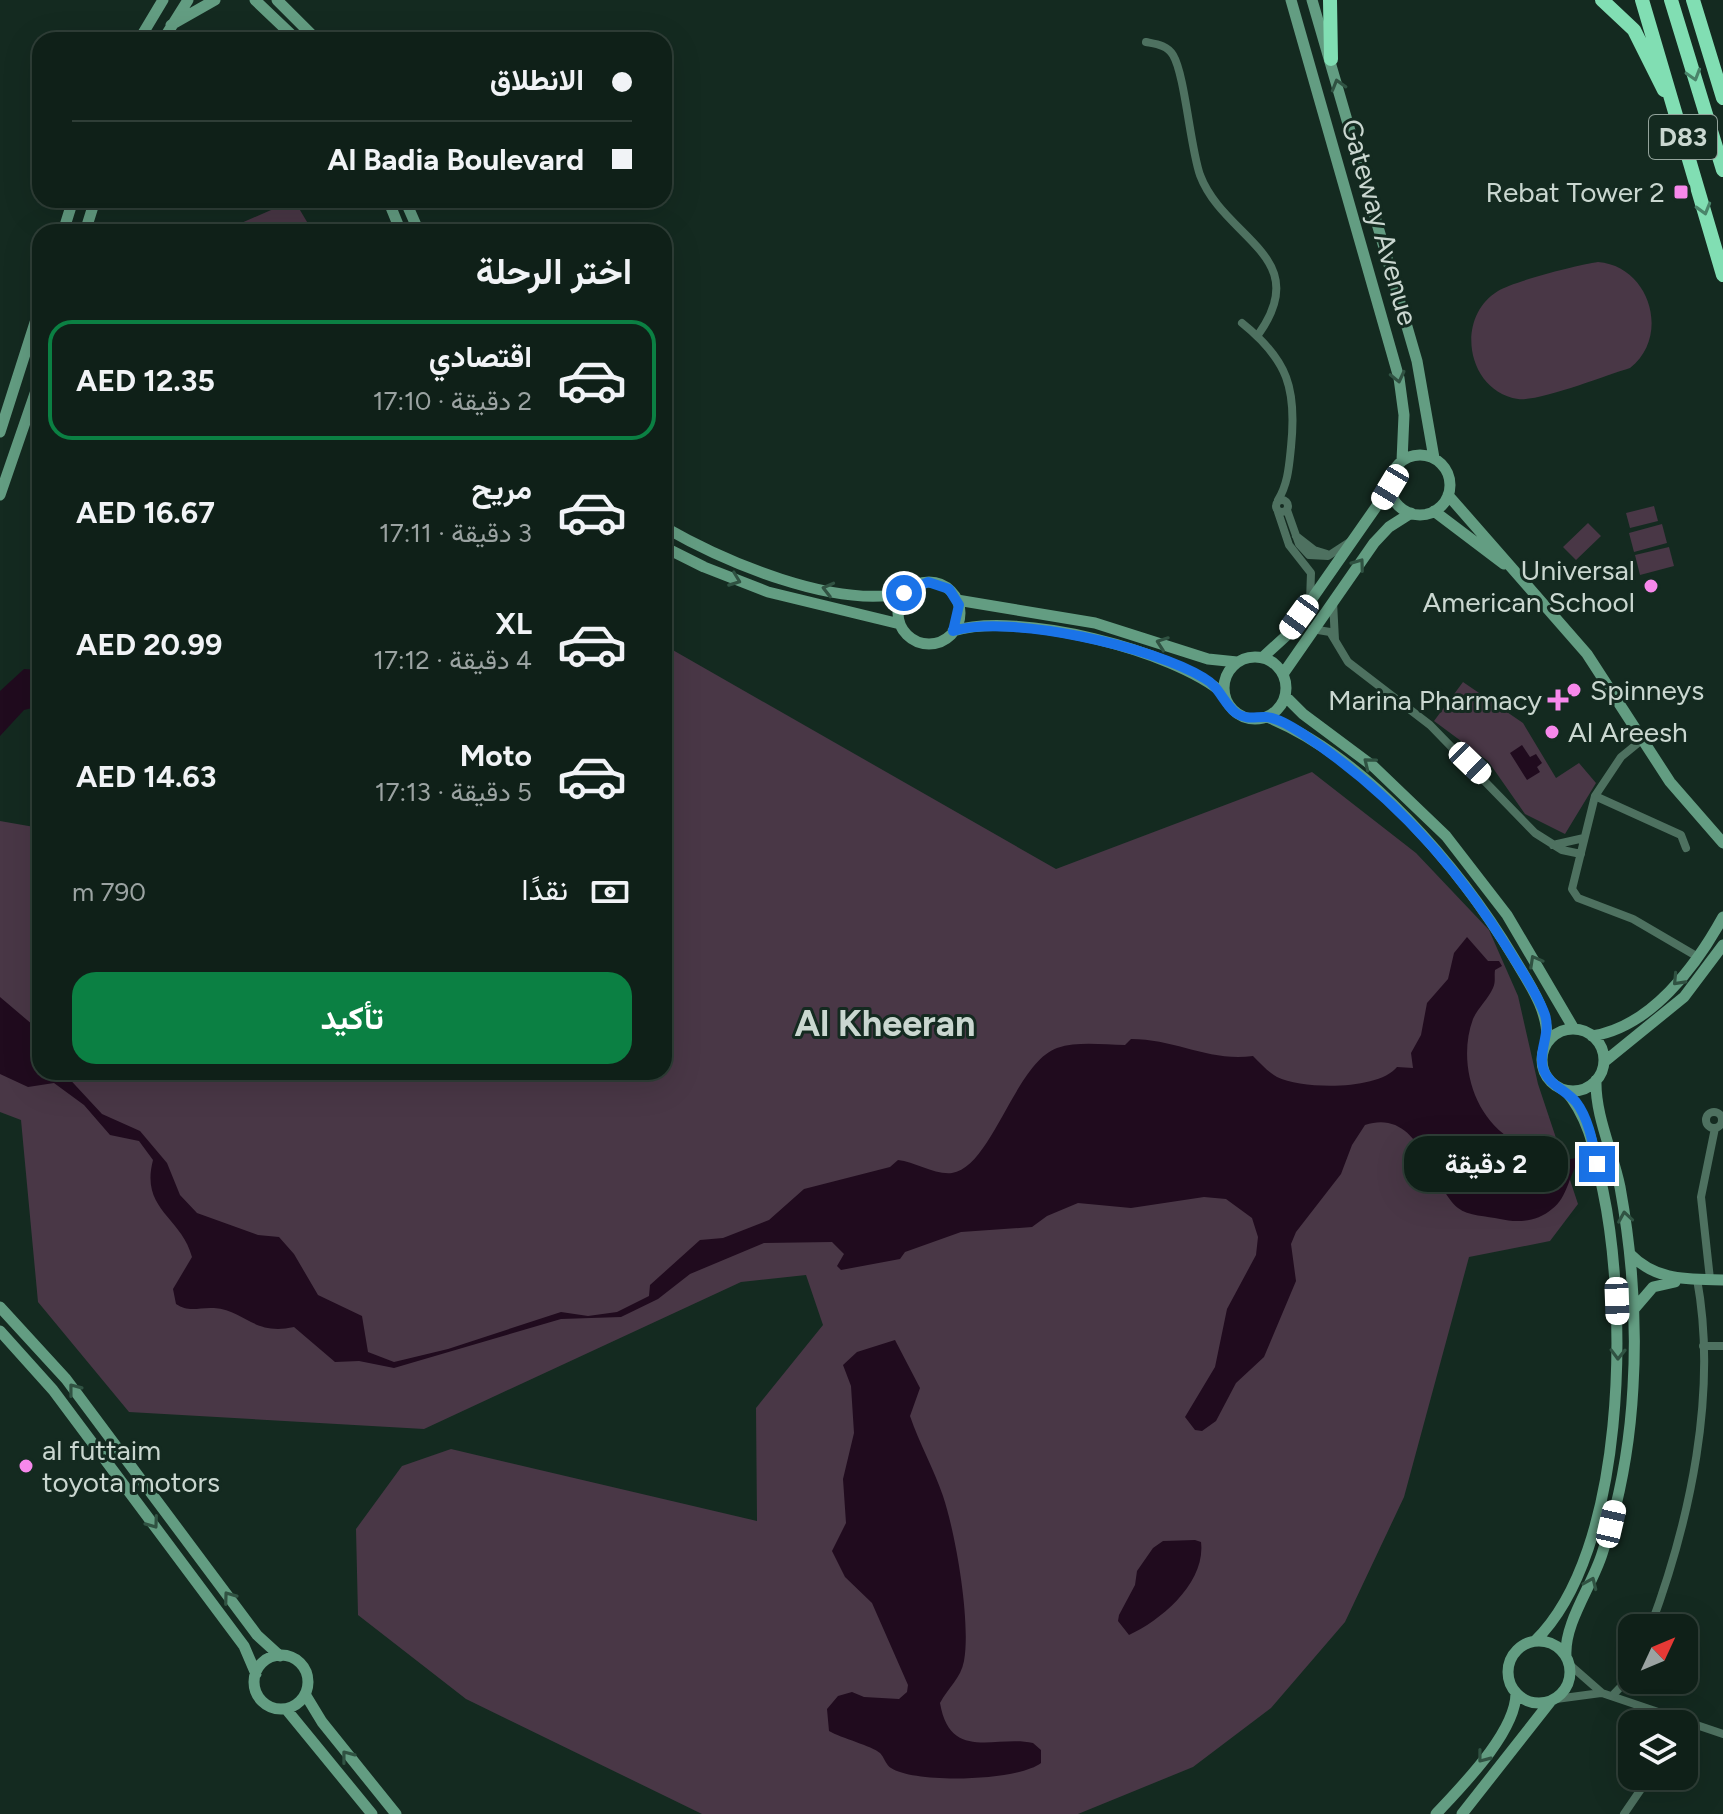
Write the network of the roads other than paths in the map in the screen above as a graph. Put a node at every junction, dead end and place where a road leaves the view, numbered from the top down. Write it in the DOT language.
graph roads {
  1 [pos="188,0"];
  2 [pos="215,0"];
  3 [pos="246,0"];
  4 [pos="277,0"];
  5 [pos="1281,0"];
  6 [pos="1291,0"];
  7 [pos="1312,0"];
  8 [pos="1330,0"];
  9 [pos="1602,0"];
  10 [pos="1642,0"];
  11 [pos="1671,0"];
  12 [pos="1693,0"];
  13 [pos="161,2"];
  14 [pos="259,4"];
  15 [pos="171,25"];
  16 [pos="144,32"];
  17 [pos="167,32"];
  18 [pos="289,32"];
  19 [pos="309,32"];
  20 [pos="1300,33"];
  21 [pos="1146,42"];
  22 [pos="1331,59"];
  23 [pos="1723,98"];
  24 [pos="1674,105"];
  25 [pos="1723,170"];
  26 [pos="1723,275"];
  27 [pos="1242,323"];
  28 [pos="32,332"];
  29 [pos="1258,335"];
  30 [pos="32,402"];
  31 [pos="0,432"];
  32 [pos="1434,458"];
  33 [pos="1402,461"];
  34 [pos="1390,487"];
  35 [pos="0,495"];
  36 [pos="1448,495"];
  37 [pos="1283,506"];
  38 [pos="1434,511"];
  39 [pos="1411,513"];
  40 [pos="672,532"];
  41 [pos="1356,540"];
  42 [pos="672,551"];
  43 [pos="1508,566"];
  44 [pos="904,593"];
  45 [pos="957,600"];
  46 [pos="1332,601"];
  47 [pos="1309,603"];
  48 [pos="900,624"];
  49 [pos="1312,629"];
  50 [pos="953,631"];
  51 [pos="1335,641"];
  52 [pos="1263,657"];
  53 [pos="1237,662"];
  54 [pos="1283,674"];
  55 [pos="1224,694"];
  56 [pos="1285,696"];
  57 [pos="1267,717"];
  58 [pos="1645,742"];
  59 [pos="1595,796"];
  60 [pos="1702,819"];
  61 [pos="1723,832"];
  62 [pos="1584,838"];
  63 [pos="1723,843"];
  64 [pos="1552,845"];
  65 [pos="1686,848"];
  66 [pos="1581,854"];
  67 [pos="1723,917"];
  68 [pos="1723,945"];
  69 [pos="1698,957"];
  70 [pos="1574,1029"];
  71 [pos="1592,1036"];
  72 [pos="1547,1043"];
  73 [pos="1604,1062"];
  74 [pos="1596,1080"];
  75 [pos="1565,1090"];
  76 [pos="1715,1128"];
  77 [pos="1630,1254"];
  78 [pos="1701,1279"];
  79 [pos="1723,1280"];
  80 [pos="0,1307"];
  81 [pos="1634,1309"];
  82 [pos="0,1331"];
  83 [pos="1703,1346"];
  84 [pos="1723,1346"];
  85 [pos="1654,1614"];
  86 [pos="1535,1641"];
  87 [pos="280,1656"];
  88 [pos="1568,1661"];
  89 [pos="256,1674"];
  90 [pos="1618,1686"];
  91 [pos="1516,1693"];
  92 [pos="305,1694"];
  93 [pos="1607,1695"];
  94 [pos="1553,1700"];
  95 [pos="1643,1706"];
  96 [pos="286,1709"];
  97 [pos="1646,1710"];
  98 [pos="1652,1710"];
  99 [pos="1698,1727"];
  100 [pos="1723,1734"];
  101 [pos="1638,1790"];
  102 [pos="1641,1790"];
  103 [pos="1637,1796"];
  104 [pos="372,1814"];
  105 [pos="396,1814"];
  106 [pos="1436,1814"];
  107 [pos="1462,1814"];
  108 [pos="1624,1814"];
  1 -- 15 [label="street"];
  2 -- 15 [label="street"];
  3 -- 14 [label="street"];
  4 -- 19 [label="street"];
  5 -- 20 [label="street"];
  6 -- 20 [label="street, Gateway Avenue"];
  7 -- 22 [label="street, Gateway Avenue"];
  8 -- 22 [label="highway"];
  9 -- 24 [label="highway"];
  10 -- 24 [label="highway, D83"];
  11 -- 25 [label="highway, D83, one-way"];
  12 -- 23 [label="highway, D83"];
  13 -- 16 [label="street"];
  14 -- 18 [label="street"];
  15 -- 17 [label="street"];
  20 -- 33 [label="street, Gateway Avenue, one-way"];
  21 -- 29 [label="street"];
  32 -- 22 [label="street, Gateway Avenue, one-way"];
  24 -- 26 [label="highway, D83, one-way"];
  27 -- 29 [label="street"];
  28 -- 31 [label="street"];
  29 -- 37 [label="street"];
  30 -- 35 [label="street"];
  32 -- 33 [label="street"];
  32 -- 36 [label="street"];
  33 -- 34 [label="street"];
  34 -- 39 [label="street"];
  34 -- 41 [label="street"];
  36 -- 38 [label="street"];
  36 -- 43 [label="street"];
  37 -- 41 [label="street"];
  37 -- 47 [label="street"];
  38 -- 39 [label="street"];
  38 -- 43 [label="street"];
  46 -- 39 [label="street, one-way"];
  44 -- 40 [label="street, one-way"];
  41 -- 47 [label="street"];
  42 -- 48 [label="street, one-way"];
  43 -- 58 [label="street"];
  44 -- 45 [label="street"];
  44 -- 48 [label="street"];
  45 -- 50 [label="street"];
  53 -- 45 [label="street, one-way"];
  46 -- 49 [label="street"];
  46 -- 51 [label="street"];
  47 -- 52 [label="street"];
  48 -- 50 [label="street"];
  49 -- 51 [label="street"];
  49 -- 54 [label="street"];
  50 -- 55 [label="street"];
  51 -- 64 [label="street"];
  52 -- 53 [label="street"];
  52 -- 54 [label="street"];
  53 -- 55 [label="street"];
  54 -- 56 [label="street"];
  55 -- 57 [label="street"];
  56 -- 57 [label="street"];
  70 -- 56 [label="street, one-way"];
  57 -- 72 [label="street"];
  58 -- 59 [label="street"];
  58 -- 60 [label="street"];
  59 -- 62 [label="street"];
  59 -- 65 [label="street"];
  60 -- 61 [label="street"];
  60 -- 63 [label="street"];
  62 -- 64 [label="street"];
  62 -- 66 [label="street"];
  64 -- 66 [label="street"];
  66 -- 69 [label="street"];
  67 -- 69 [label="street"];
  68 -- 73 [label="street"];
  69 -- 71 [label="street, one-way"];
  70 -- 71 [label="street"];
  70 -- 72 [label="street"];
  71 -- 73 [label="street"];
  72 -- 75 [label="street"];
  73 -- 74 [label="street"];
  74 -- 75 [label="street"];
  77 -- 74 [label="street, one-way"];
  75 -- 86 [label="street, one-way"];
  76 -- 78 [label="street"];
  77 -- 78 [label="street"];
  77 -- 81 [label="street"];
  78 -- 79 [label="street"];
  78 -- 81 [label="street"];
  78 -- 83 [label="street"];
  87 -- 80 [label="street, one-way"];
  88 -- 81 [label="street, one-way"];
  82 -- 89 [label="street, one-way"];
  83 -- 84 [label="street"];
  83 -- 85 [label="street"];
  86 -- 88 [label="street"];
  86 -- 91 [label="street"];
  87 -- 89 [label="street"];
  87 -- 92 [label="street"];
  88 -- 93 [label="street"];
  88 -- 94 [label="street"];
  89 -- 96 [label="street"];
  90 -- 93 [label="street"];
  91 -- 94 [label="street"];
  91 -- 106 [label="street, one-way"];
  92 -- 96 [label="street"];
  105 -- 92 [label="street, one-way"];
  93 -- 94 [label="street"];
  93 -- 95 [label="street"];
  94 -- 107 [label="street"];
  95 -- 97 [label="street"];
  95 -- 98 [label="street"];
  96 -- 104 [label="street"];
  99 -- 100 [label="street"];
  101 -- 103 [label="street"];
  102 -- 103 [label="street"];
  103 -- 108 [label="street"];
}
